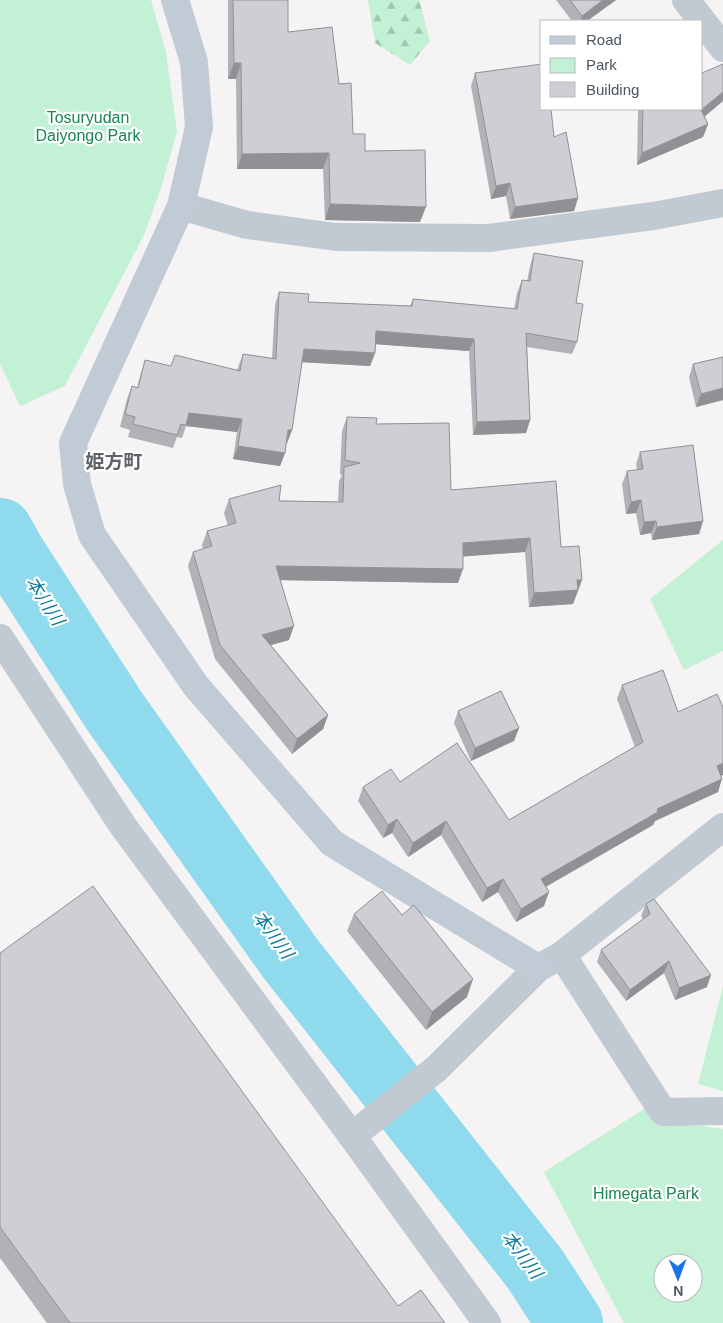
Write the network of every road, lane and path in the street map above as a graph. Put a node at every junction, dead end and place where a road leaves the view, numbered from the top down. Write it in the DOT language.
graph roads {
  1 [pos="175,0"];
  2 [pos="686,0"];
  3 [pos="701,20"];
  4 [pos="703,22"];
  5 [pos="723,48"];
  6 [pos="723,203"];
  7 [pos="181,206"];
  8 [pos="0,638"];
  9 [pos="723,827"];
  10 [pos="562,956"];
  11 [pos="538,968"];
  12 [pos="723,1111"];
  13 [pos="361,1129"];
  14 [pos="487,1323"];
  1 -- 7 [label="street"];
  2 -- 3 [label="street"];
  4 -- 5 [label="street"];
  6 -- 7 [label="street"];
  7 -- 11 [label="street"];
  8 -- 13 [label="street"];
  9 -- 10 [label="street"];
  10 -- 11 [label="street"];
  10 -- 12 [label="street"];
  11 -- 13 [label="street"];
  13 -- 14 [label="street"];
}
